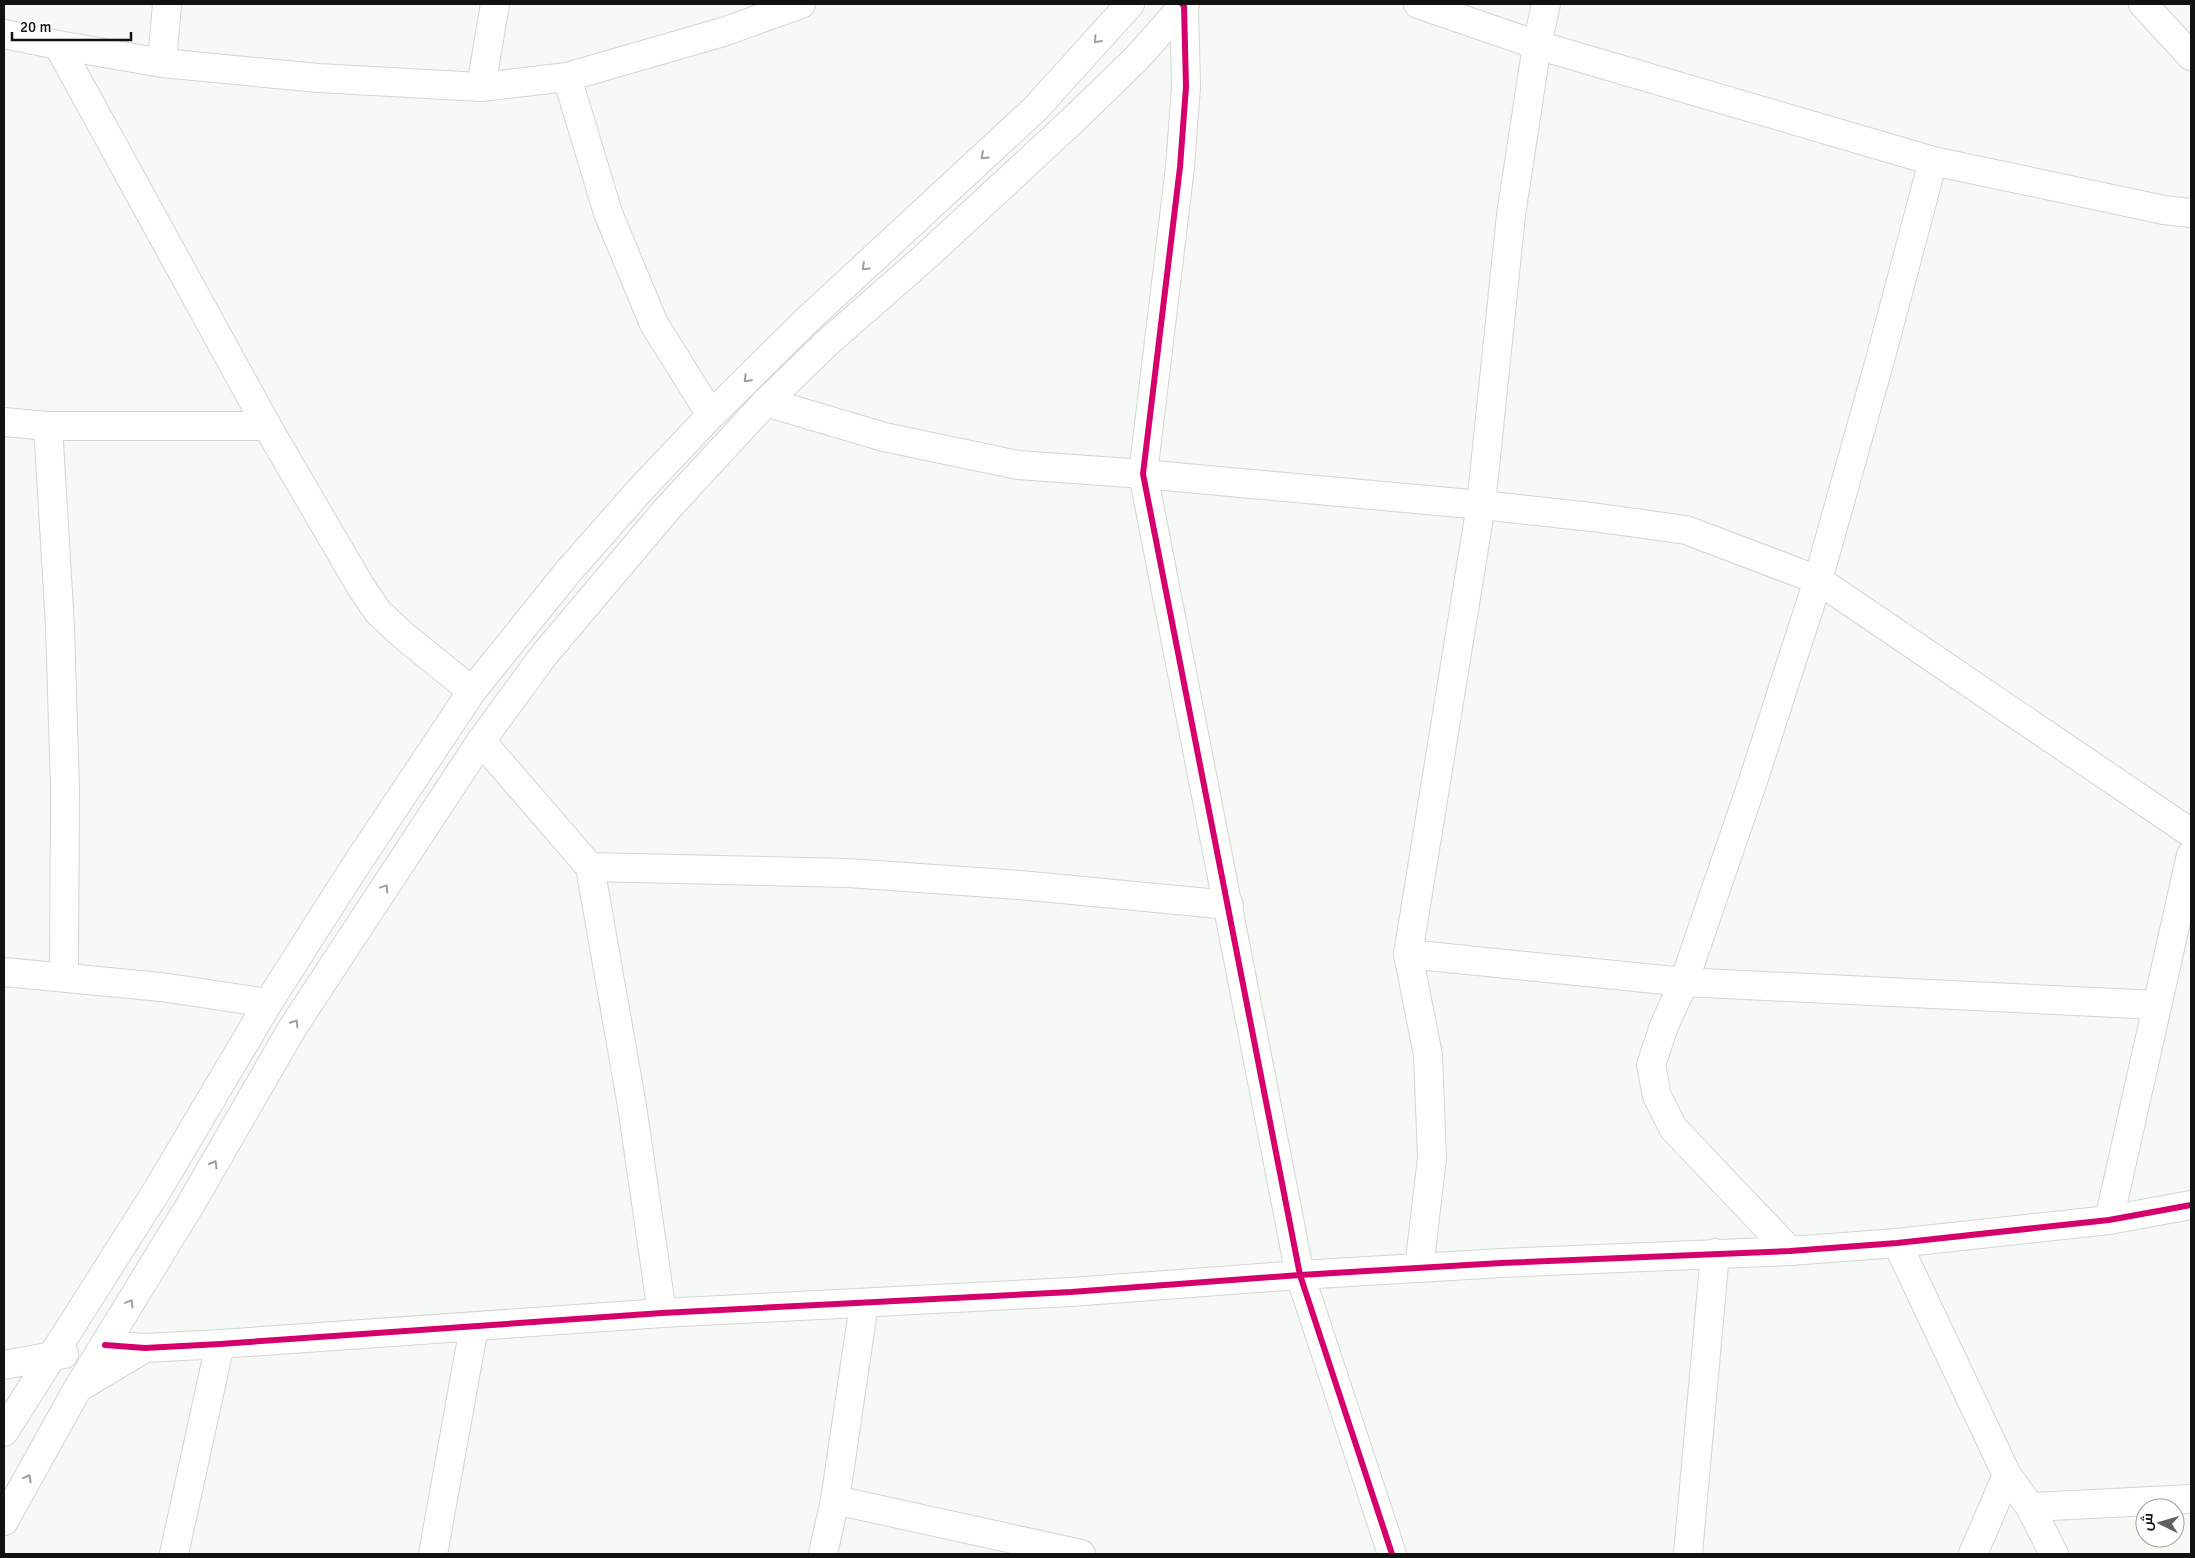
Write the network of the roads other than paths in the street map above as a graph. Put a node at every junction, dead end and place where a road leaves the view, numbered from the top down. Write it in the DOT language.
graph roads {
  1 [pos="167,4"];
  2 [pos="495,4"];
  3 [pos="801,4"];
  4 [pos="1130,4"];
  5 [pos="1184,4"];
  6 [pos="1418,4"];
  7 [pos="1546,4"];
  8 [pos="2143,4"];
  9 [pos="4,34"];
  10 [pos="58,45"];
  11 [pos="1537,45"];
  12 [pos="2191,56"];
  13 [pos="162,63"];
  14 [pos="567,77"];
  15 [pos="481,87"];
  16 [pos="1933,161"];
  17 [pos="2191,213"];
  18 [pos="766,402"];
  19 [pos="711,415"];
  20 [pos="4,422"];
  21 [pos="48,426"];
  22 [pos="267,426"];
  23 [pos="1143,474"];
  24 [pos="1481,505"];
  25 [pos="1818,580"];
  26 [pos="472,691"];
  27 [pos="481,741"];
  28 [pos="2191,833"];
  29 [pos="2191,855"];
  30 [pos="590,867"];
  31 [pos="1229,905"];
  32 [pos="1408,954"];
  33 [pos="4,972"];
  34 [pos="64,977"];
  35 [pos="1684,982"];
  36 [pos="268,1003"];
  37 [pos="2157,1004"];
  38 [pos="2191,1205"];
  39 [pos="2110,1220"];
  40 [pos="1897,1243"];
  41 [pos="1790,1251"];
  42 [pos="1715,1253"];
  43 [pos="1419,1268"];
  44 [pos="1300,1275"];
  45 [pos="864,1304"];
  46 [pos="662,1313"];
  47 [pos="474,1326"];
  48 [pos="220,1344"];
  49 [pos="105,1345"];
  50 [pos="145,1348"];
  51 [pos="54,1356"];
  52 [pos="4,1365"];
  53 [pos="78,1388"];
  54 [pos="14,1403"];
  55 [pos="4,1432"];
  56 [pos="2007,1475"];
  57 [pos="2191,1499"];
  58 [pos="836,1500"];
  59 [pos="2030,1508"];
  60 [pos="4,1521"];
  61 [pos="1028,1548"];
  62 [pos="174,1554"];
  63 [pos="433,1554"];
  64 [pos="823,1554"];
  65 [pos="1080,1554"];
  66 [pos="1392,1554"];
  67 [pos="1688,1554"];
  68 [pos="1973,1554"];
  69 [pos="2054,1554"];
  1 -- 13 [label="street"];
  2 -- 15 [label="street"];
  3 -- 14 [label="street"];
  4 -- 19 [label="street, one-way"];
  5 -- 18 [label="street"];
  5 -- 23 [label="street"];
  6 -- 11 [label="street"];
  7 -- 11 [label="street"];
  8 -- 12 [label="street"];
  9 -- 10 [label="street"];
  10 -- 13 [label="street"];
  10 -- 22 [label="street"];
  11 -- 16 [label="street"];
  11 -- 24 [label="street"];
  13 -- 15 [label="street"];
  14 -- 15 [label="street"];
  14 -- 19 [label="street"];
  16 -- 17 [label="street"];
  16 -- 25 [label="street"];
  18 -- 23 [label="street"];
  18 -- 27 [label="street"];
  19 -- 26 [label="street"];
  20 -- 21 [label="street"];
  21 -- 22 [label="street"];
  21 -- 34 [label="street"];
  22 -- 26 [label="street"];
  23 -- 24 [label="street"];
  23 -- 31 [label="street"];
  24 -- 25 [label="street"];
  24 -- 32 [label="street"];
  25 -- 28 [label="street"];
  25 -- 35 [label="street"];
  26 -- 36 [label="street"];
  27 -- 30 [label="street"];
  49 -- 27 [label="street, one-way"];
  29 -- 37 [label="street"];
  30 -- 31 [label="street"];
  30 -- 46 [label="street"];
  31 -- 44 [label="street"];
  32 -- 35 [label="street"];
  32 -- 43 [label="street"];
  33 -- 34 [label="street"];
  34 -- 36 [label="street"];
  35 -- 37 [label="street"];
  35 -- 41 [label="street"];
  36 -- 51 [label="street"];
  37 -- 39 [label="street"];
  38 -- 39 [label="street"];
  39 -- 40 [label="street"];
  40 -- 41 [label="street"];
  40 -- 56 [label="street"];
  41 -- 42 [label="street"];
  42 -- 43 [label="street"];
  42 -- 67 [label="street"];
  43 -- 44 [label="street"];
  44 -- 45 [label="street"];
  44 -- 66 [label="street"];
  45 -- 46 [label="street"];
  45 -- 58 [label="street"];
  46 -- 47 [label="street"];
  47 -- 48 [label="street"];
  47 -- 63 [label="street"];
  48 -- 50 [label="street"];
  48 -- 62 [label="street"];
  49 -- 50 [label="street"];
  49 -- 51 [label="street"];
  49 -- 53 [label="street"];
  50 -- 53 [label="street"];
  51 -- 52 [label="street"];
  51 -- 54 [label="street"];
  53 -- 54 [label="street"];
  60 -- 53 [label="street, one-way"];
  54 -- 55 [label="street"];
  56 -- 59 [label="street"];
  56 -- 68 [label="street"];
  57 -- 59 [label="street"];
  58 -- 61 [label="street"];
  58 -- 64 [label="street"];
  59 -- 69 [label="street"];
  61 -- 65 [label="street"];
}
